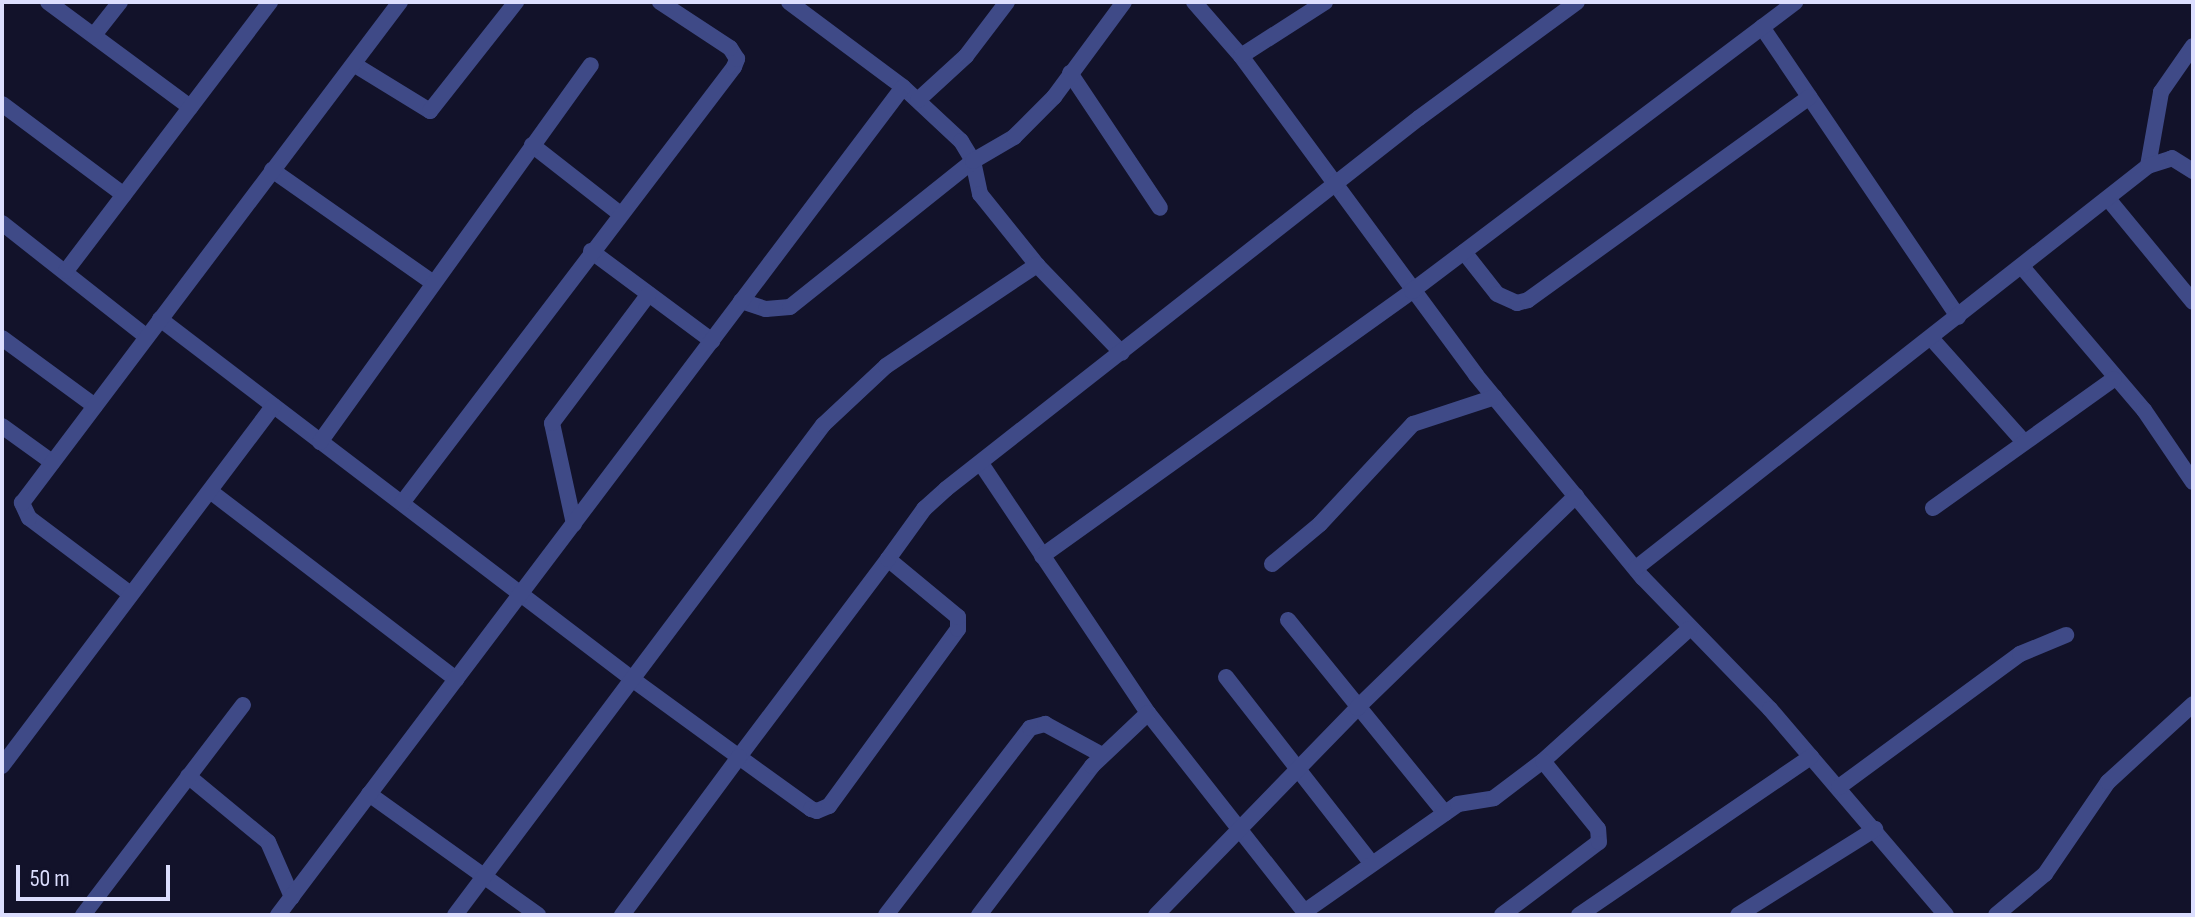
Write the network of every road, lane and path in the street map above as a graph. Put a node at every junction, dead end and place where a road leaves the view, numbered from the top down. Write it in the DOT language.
graph roads {
  1 [pos="48,2"];
  2 [pos="120,2"];
  3 [pos="270,2"];
  4 [pos="400,2"];
  5 [pos="516,2"];
  6 [pos="660,2"];
  7 [pos="789,2"];
  8 [pos="1007,2"];
  9 [pos="1124,2"];
  10 [pos="1194,2"];
  11 [pos="1325,2"];
  12 [pos="1577,2"];
  13 [pos="1795,2"];
  14 [pos="1762,27"];
  15 [pos="94,35"];
  16 [pos="2193,46"];
  17 [pos="1241,56"];
  18 [pos="355,65"];
  19 [pos="591,65"];
  20 [pos="1070,73"];
  21 [pos="903,87"];
  22 [pos="1809,97"];
  23 [pos="918,100"];
  24 [pos="2,104"];
  25 [pos="190,107"];
  26 [pos="532,145"];
  27 [pos="973,161"];
  28 [pos="2148,166"];
  29 [pos="272,170"];
  30 [pos="2193,171"];
  31 [pos="1335,189"];
  32 [pos="124,195"];
  33 [pos="2109,200"];
  34 [pos="1160,208"];
  35 [pos="619,213"];
  36 [pos="2,223"];
  37 [pos="591,251"];
  38 [pos="1464,252"];
  39 [pos="1037,265"];
  40 [pos="2023,268"];
  41 [pos="66,271"];
  42 [pos="432,282"];
  43 [pos="1412,291"];
  44 [pos="649,294"];
  45 [pos="741,301"];
  46 [pos="2193,302"];
  47 [pos="1958,317"];
  48 [pos="160,319"];
  49 [pos="147,337"];
  50 [pos="2,338"];
  51 [pos="1931,338"];
  52 [pos="712,341"];
  53 [pos="1122,353"];
  54 [pos="2114,379"];
  55 [pos="1495,397"];
  56 [pos="95,406"];
  57 [pos="273,406"];
  58 [pos="2,426"];
  59 [pos="2023,441"];
  60 [pos="320,442"];
  61 [pos="52,462"];
  62 [pos="982,465"];
  63 [pos="2193,482"];
  64 [pos="210,491"];
  65 [pos="1576,496"];
  66 [pos="402,503"];
  67 [pos="1933,508"];
  68 [pos="574,524"];
  69 [pos="1042,556"];
  70 [pos="888,559"];
  71 [pos="1272,564"];
  72 [pos="1636,568"];
  73 [pos="129,593"];
  74 [pos="523,593"];
  75 [pos="1288,620"];
  76 [pos="1689,629"];
  77 [pos="2066,635"];
  78 [pos="1226,677"];
  79 [pos="456,679"];
  80 [pos="632,679"];
  81 [pos="2193,704"];
  82 [pos="243,705"];
  83 [pos="1357,708"];
  84 [pos="1148,713"];
  85 [pos="1102,755"];
  86 [pos="739,757"];
  87 [pos="1811,757"];
  88 [pos="1543,761"];
  89 [pos="2,766"];
  90 [pos="1297,771"];
  91 [pos="188,776"];
  92 [pos="1839,787"];
  93 [pos="369,794"];
  94 [pos="1445,813"];
  95 [pos="1239,829"];
  96 [pos="1875,829"];
  97 [pos="1372,864"];
  98 [pos="485,877"];
  99 [pos="292,897"];
  100 [pos="1306,914"];
  101 [pos="83,915"];
  102 [pos="278,915"];
  103 [pos="455,915"];
  104 [pos="538,915"];
  105 [pos="622,915"];
  106 [pos="886,915"];
  107 [pos="979,915"];
  108 [pos="1156,915"];
  109 [pos="1502,915"];
  110 [pos="1579,915"];
  111 [pos="1738,915"];
  112 [pos="1946,915"];
  113 [pos="1996,915"];
  1 -- 15 [label="street"];
  2 -- 15 [label="street"];
  3 -- 25 [label="street"];
  4 -- 18 [label="street"];
  5 -- 18 [label="street"];
  6 -- 35 [label="street"];
  7 -- 21 [label="street"];
  8 -- 23 [label="street"];
  9 -- 20 [label="street"];
  10 -- 17 [label="street"];
  11 -- 17 [label="street"];
  12 -- 31 [label="street"];
  13 -- 14 [label="street"];
  14 -- 22 [label="street"];
  14 -- 38 [label="street"];
  15 -- 25 [label="street"];
  16 -- 28 [label="street"];
  17 -- 31 [label="street"];
  18 -- 29 [label="street"];
  19 -- 26 [label="street"];
  20 -- 27 [label="street"];
  20 -- 34 [label="street"];
  21 -- 23 [label="street"];
  21 -- 45 [label="street"];
  22 -- 38 [label="street"];
  22 -- 47 [label="street"];
  23 -- 27 [label="street"];
  24 -- 32 [label="street"];
  25 -- 32 [label="street"];
  26 -- 35 [label="street"];
  26 -- 42 [label="street"];
  27 -- 39 [label="street"];
  27 -- 45 [label="street"];
  28 -- 30 [label="street"];
  28 -- 33 [label="street"];
  29 -- 42 [label="street"];
  29 -- 48 [label="street"];
  31 -- 43 [label="street"];
  31 -- 53 [label="street"];
  32 -- 41 [label="street"];
  33 -- 40 [label="street"];
  33 -- 46 [label="street"];
  35 -- 37 [label="street"];
  36 -- 41 [label="street"];
  37 -- 44 [label="street"];
  37 -- 66 [label="street"];
  38 -- 43 [label="street"];
  39 -- 53 [label="street"];
  39 -- 80 [label="street"];
  40 -- 47 [label="street"];
  40 -- 54 [label="street"];
  41 -- 49 [label="street"];
  42 -- 60 [label="street"];
  43 -- 55 [label="street"];
  43 -- 69 [label="street"];
  44 -- 52 [label="street"];
  44 -- 68 [label="street"];
  45 -- 52 [label="street"];
  47 -- 51 [label="street"];
  48 -- 49 [label="street"];
  48 -- 57 [label="street"];
  49 -- 56 [label="street"];
  50 -- 56 [label="street"];
  51 -- 59 [label="street"];
  51 -- 72 [label="street"];
  52 -- 68 [label="street"];
  53 -- 62 [label="street"];
  54 -- 59 [label="street"];
  54 -- 63 [label="street"];
  55 -- 65 [label="street"];
  55 -- 71 [label="street"];
  56 -- 61 [label="street"];
  57 -- 60 [label="street"];
  57 -- 64 [label="street"];
  58 -- 61 [label="street"];
  59 -- 67 [label="street"];
  60 -- 66 [label="street"];
  61 -- 73 [label="street"];
  62 -- 69 [label="street"];
  62 -- 70 [label="street"];
  64 -- 73 [label="street"];
  64 -- 79 [label="street"];
  65 -- 72 [label="street"];
  65 -- 83 [label="street"];
  66 -- 74 [label="street"];
  68 -- 74 [label="street"];
  69 -- 84 [label="street"];
  70 -- 86 [label="street"];
  70 -- 86 [label="street"];
  72 -- 76 [label="street"];
  73 -- 89 [label="street"];
  74 -- 79 [label="street"];
  74 -- 80 [label="street"];
  75 -- 83 [label="street"];
  76 -- 87 [label="street"];
  76 -- 88 [label="street"];
  77 -- 92 [label="street"];
  78 -- 90 [label="street"];
  79 -- 93 [label="street"];
  80 -- 86 [label="street"];
  80 -- 98 [label="street"];
  81 -- 113 [label="street"];
  82 -- 91 [label="street"];
  83 -- 90 [label="street"];
  83 -- 94 [label="street"];
  84 -- 85 [label="street"];
  84 -- 95 [label="street"];
  85 -- 106 [label="street"];
  85 -- 107 [label="street"];
  86 -- 105 [label="street"];
  87 -- 92 [label="street"];
  87 -- 110 [label="street"];
  88 -- 94 [label="street"];
  88 -- 109 [label="street"];
  90 -- 95 [label="street"];
  90 -- 97 [label="street"];
  91 -- 99 [label="street"];
  91 -- 101 [label="street"];
  92 -- 96 [label="street"];
  93 -- 98 [label="street"];
  93 -- 99 [label="street"];
  94 -- 97 [label="street"];
  95 -- 100 [label="street"];
  95 -- 108 [label="street"];
  96 -- 111 [label="street"];
  96 -- 112 [label="street"];
  97 -- 100 [label="street"];
  98 -- 103 [label="street"];
  98 -- 104 [label="street"];
  99 -- 102 [label="street"];
}
